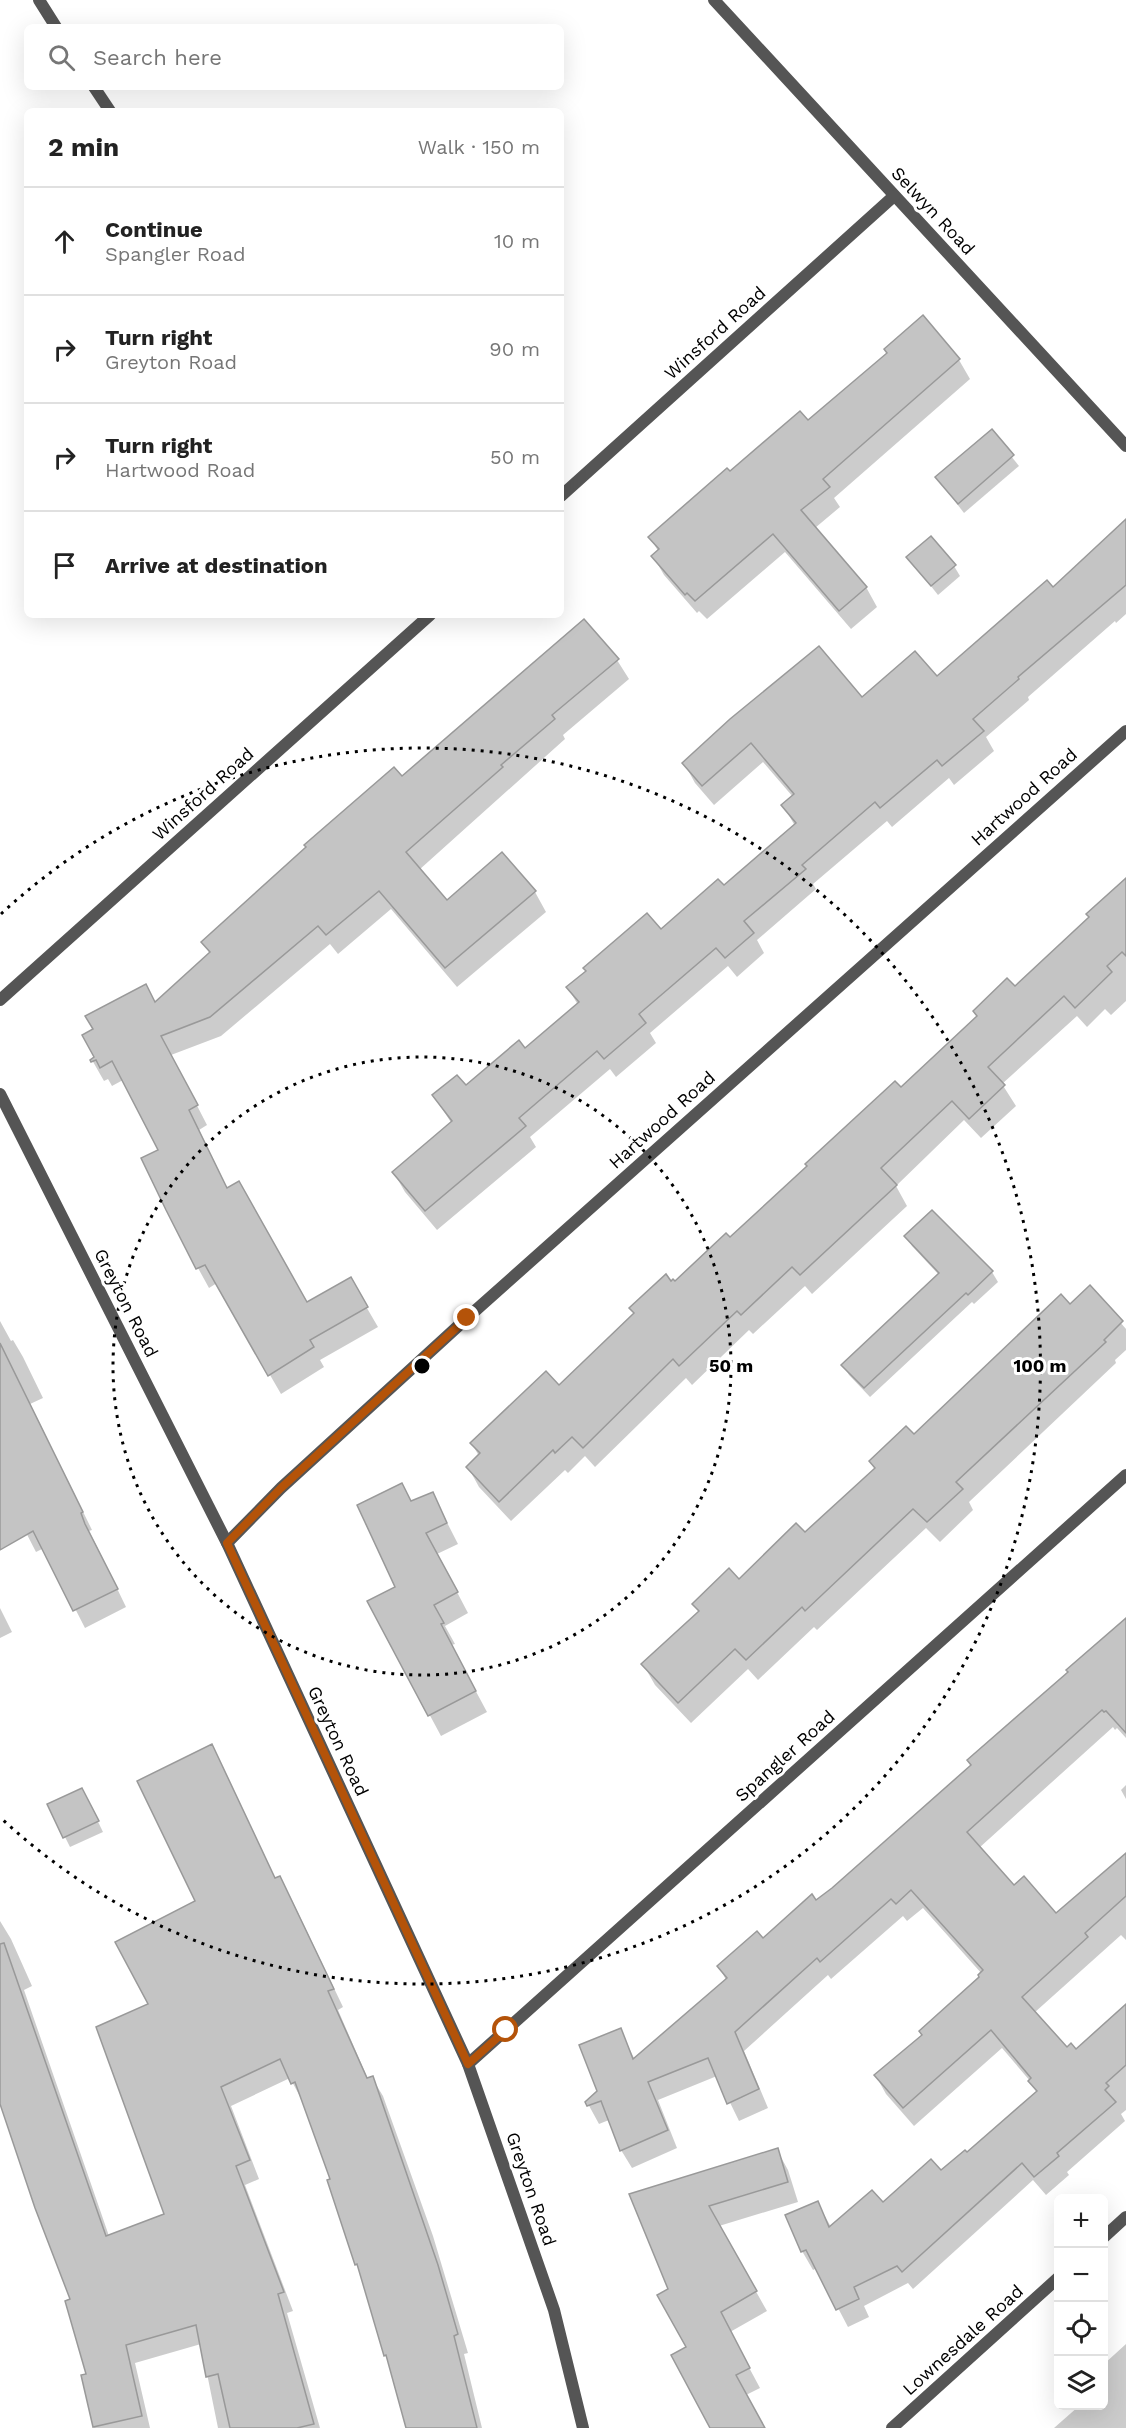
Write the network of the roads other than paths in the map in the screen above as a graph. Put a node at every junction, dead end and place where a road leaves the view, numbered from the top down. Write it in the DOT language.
graph roads {
  1 [pos="39,0"];
  2 [pos="714,0"];
  3 [pos="54,24"];
  4 [pos="96,90"];
  5 [pos="108,108"];
  6 [pos="894,196"];
  7 [pos="1126,446"];
  8 [pos="564,493"];
  9 [pos="426,618"];
  10 [pos="1126,731"];
  11 [pos="0,1000"];
  12 [pos="0,1094"];
  13 [pos="1126,1475"];
  14 [pos="227,1543"];
  15 [pos="468,2064"];
  16 [pos="1126,2217"];
  17 [pos="1108,2233"];
  18 [pos="1054,2282"];
  19 [pos="583,2428"];
  20 [pos="892,2428"];
  1 -- 3 [label="street"];
  2 -- 6 [label="street, Selwyn Road"];
  4 -- 5 [label="street"];
  6 -- 7 [label="street, Selwyn Road"];
  6 -- 8 [label="street, Winsford Road"];
  9 -- 11 [label="street, Winsford Road"];
  10 -- 14 [label="street, Hartwood Road"];
  12 -- 14 [label="street, Greyton Road"];
  13 -- 15 [label="street, Spangler Road"];
  14 -- 15 [label="street, Greyton Road"];
  15 -- 19 [label="street, Greyton Road"];
  16 -- 17 [label="street"];
  18 -- 20 [label="street, Lownesdale Road"];
}
